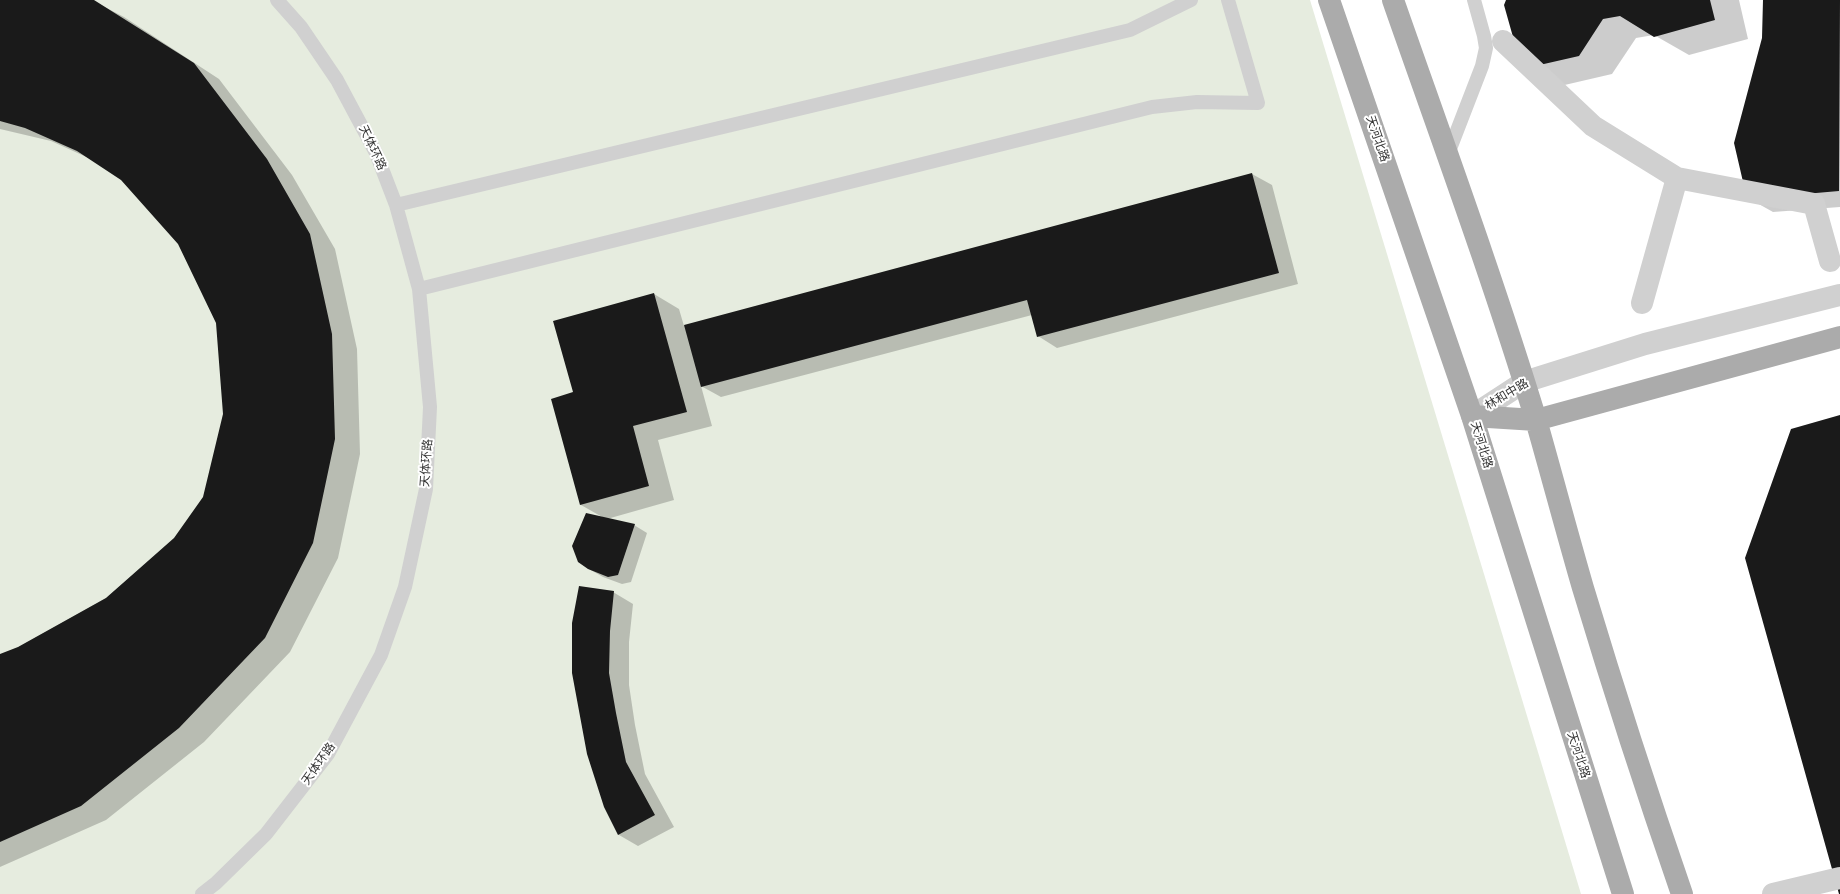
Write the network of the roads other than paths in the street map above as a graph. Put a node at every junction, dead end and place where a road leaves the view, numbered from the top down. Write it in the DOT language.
graph roads {
  1 [pos="278,0"];
  2 [pos="1191,0"];
  3 [pos="1228,0"];
  4 [pos="1329,0"];
  5 [pos="1393,0"];
  6 [pos="1474,0"];
  7 [pos="1503,41"];
  8 [pos="1448,154"];
  9 [pos="1677,178"];
  10 [pos="396,205"];
  11 [pos="1830,261"];
  12 [pos="419,289"];
  13 [pos="1840,295"];
  14 [pos="1642,303"];
  15 [pos="1840,337"];
  16 [pos="1524,382"];
  17 [pos="1472,416"];
  18 [pos="1536,420"];
  19 [pos="1840,878"];
  20 [pos="202,894"];
  21 [pos="1623,894"];
  22 [pos="1682,894"];
  23 [pos="1773,894"];
  1 -- 10 [label="lane, 天体环路"];
  2 -- 10 [label="lane"];
  3 -- 12 [label="lane"];
  4 -- 17 [label="main road, 天河北路"];
  5 -- 8 [label="main road"];
  6 -- 8 [label="lane"];
  7 -- 9 [label="street"];
  8 -- 16 [label="main road"];
  9 -- 11 [label="street"];
  9 -- 14 [label="street"];
  10 -- 12 [label="lane, 天体环路"];
  12 -- 20 [label="lane, 天体环路"];
  13 -- 16 [label="street, 林和中路"];
  15 -- 18 [label="main road, 林和中路"];
  16 -- 17 [label="street, 林和中路"];
  16 -- 18 [label="main road"];
  17 -- 18 [label="main road, 林和中路"];
  17 -- 21 [label="main road, 天河北路"];
  18 -- 22 [label="main road"];
  19 -- 23 [label="street"];
}
